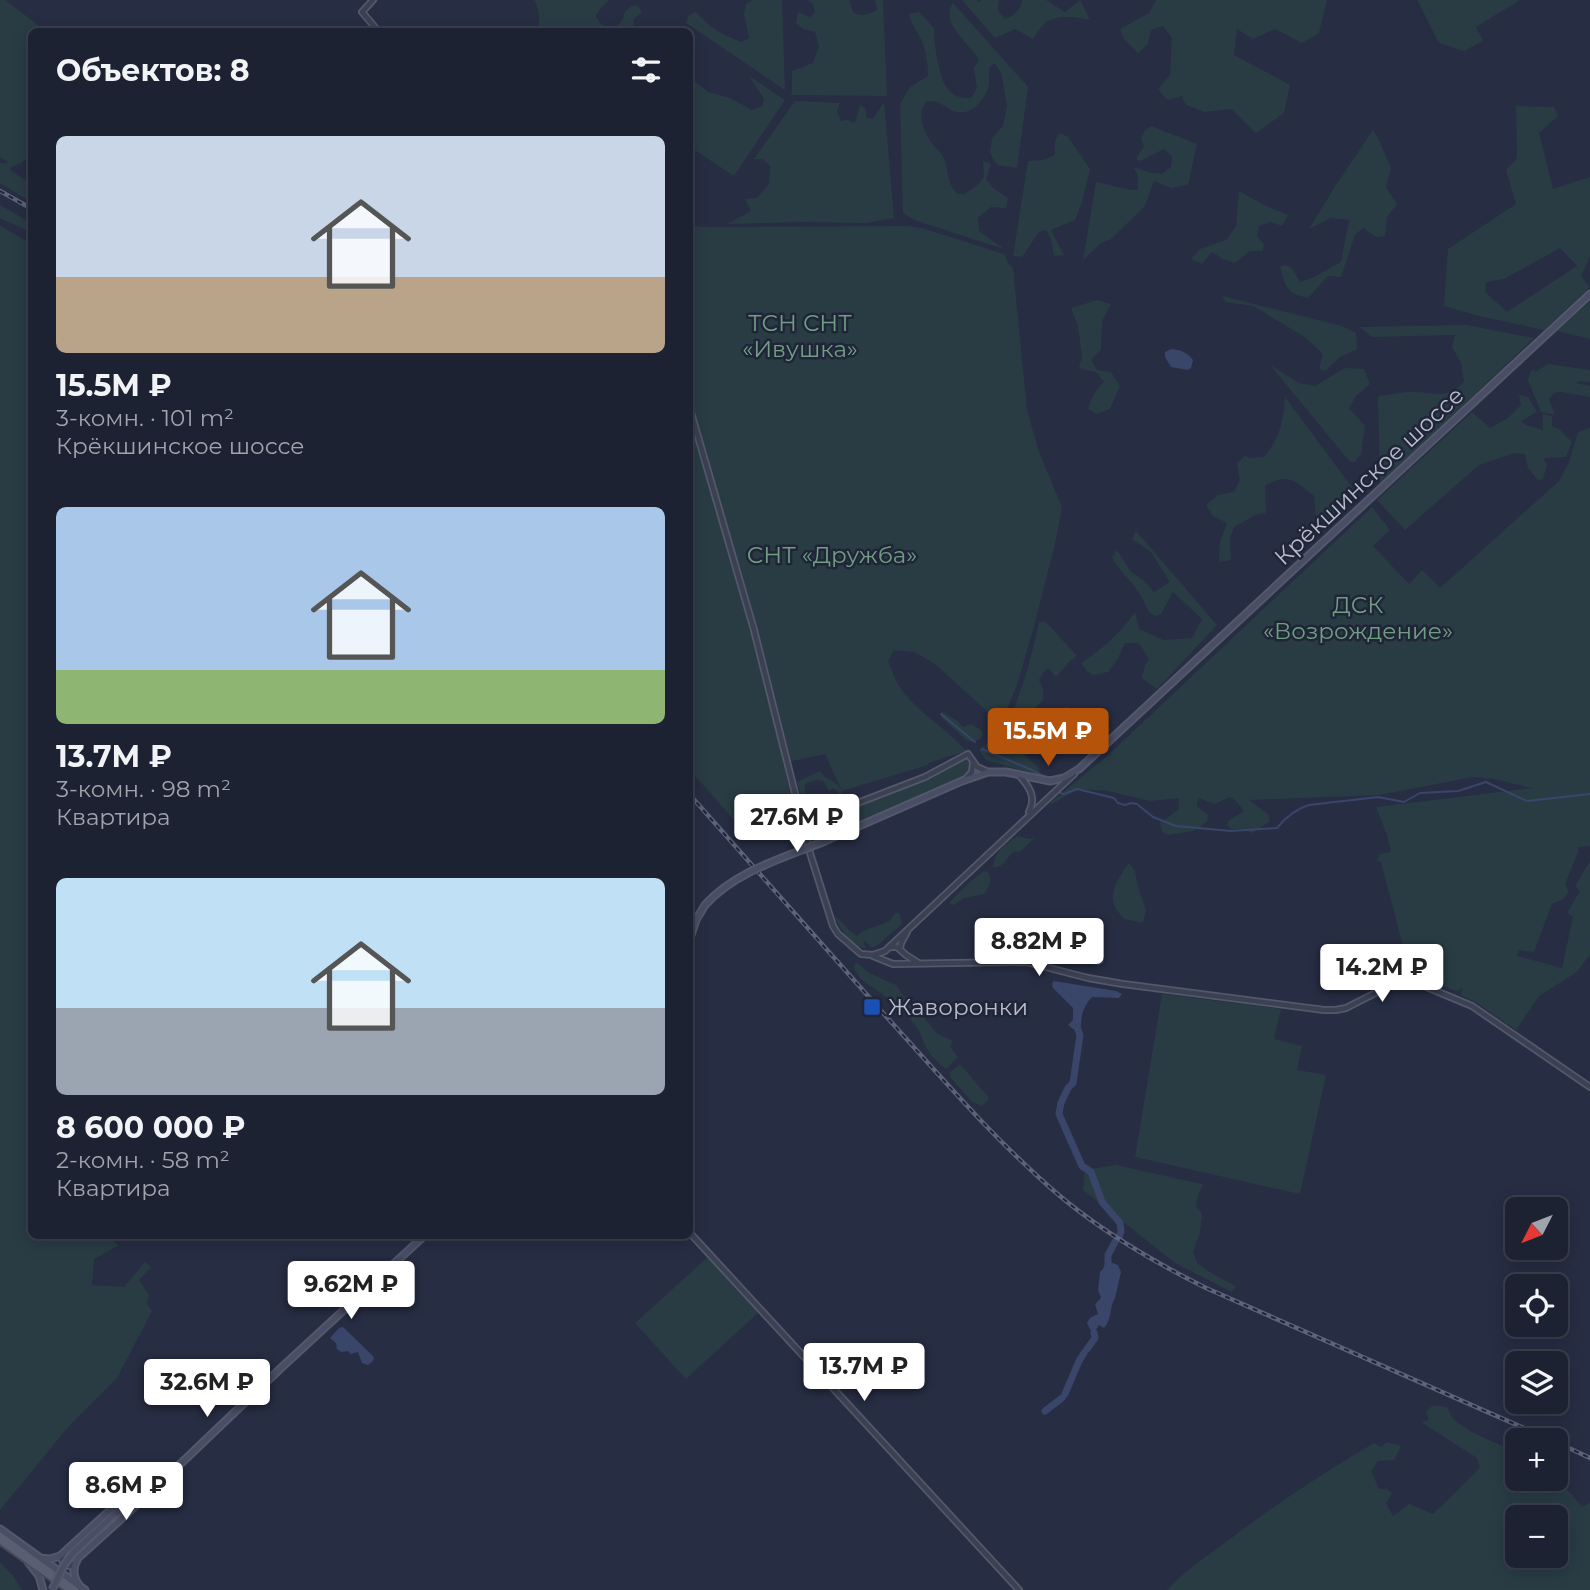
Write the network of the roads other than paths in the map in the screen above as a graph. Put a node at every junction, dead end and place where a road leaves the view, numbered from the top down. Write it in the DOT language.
graph roads {
  1 [pos="373,0"];
  2 [pos="376,28"];
  3 [pos="1590,295"];
  4 [pos="693,419"];
  5 [pos="973,762"];
  6 [pos="1079,769"];
  7 [pos="988,772"];
  8 [pos="1017,774"];
  9 [pos="964,780"];
  10 [pos="1026,818"];
  11 [pos="803,824"];
  12 [pos="911,926"];
  13 [pos="693,929"];
  14 [pos="887,949"];
  15 [pos="901,951"];
  16 [pos="869,955"];
  17 [pos="887,961"];
  18 [pos="922,963"];
  19 [pos="895,964"];
  20 [pos="1590,1087"];
  21 [pos="693,1236"];
  22 [pos="421,1239"];
  23 [pos="173,1469"];
  24 [pos="164,1476"];
  25 [pos="0,1529"];
  26 [pos="0,1535"];
  27 [pos="0,1541"];
  28 [pos="64,1553"];
  29 [pos="23,1558"];
  30 [pos="39,1558"];
  31 [pos="75,1563"];
  32 [pos="80,1589"];
  33 [pos="43,1590"];
  34 [pos="52,1590"];
  35 [pos="69,1590"];
  36 [pos="1019,1590"];
  1 -- 2 [label="street"];
  3 -- 6 [label="main road, Крёкшинское шоссе"];
  4 -- 11 [label="street"];
  5 -- 7 [label="street"];
  5 -- 9 [label="street"];
  5 -- 11 [label="street"];
  6 -- 8 [label="main road"];
  6 -- 10 [label="street"];
  7 -- 8 [label="main road"];
  7 -- 9 [label="main road"];
  8 -- 10 [label="street"];
  9 -- 13 [label="main road, bridge"];
  10 -- 12 [label="street"];
  11 -- 16 [label="street"];
  12 -- 14 [label="street"];
  12 -- 15 [label="street"];
  14 -- 15 [label="street"];
  14 -- 16 [label="street"];
  14 -- 17 [label="street"];
  15 -- 18 [label="street"];
  15 -- 19 [label="street"];
  16 -- 17 [label="street"];
  17 -- 19 [label="street"];
  18 -- 19 [label="street"];
  18 -- 20 [label="street"];
  21 -- 36 [label="street"];
  22 -- 23 [label="main road"];
  23 -- 24 [label="main road"];
  23 -- 31 [label="main road"];
  24 -- 28 [label="main road"];
  24 -- 34 [label="main road, bridge"];
  25 -- 30 [label="main road"];
  26 -- 32 [label="main road"];
  27 -- 29 [label="main road"];
  28 -- 30 [label="main road"];
  28 -- 31 [label="street"];
  29 -- 33 [label="main road"];
  29 -- 35 [label="main road"];
  30 -- 32 [label="main road"];
  31 -- 32 [label="main road"];
}
